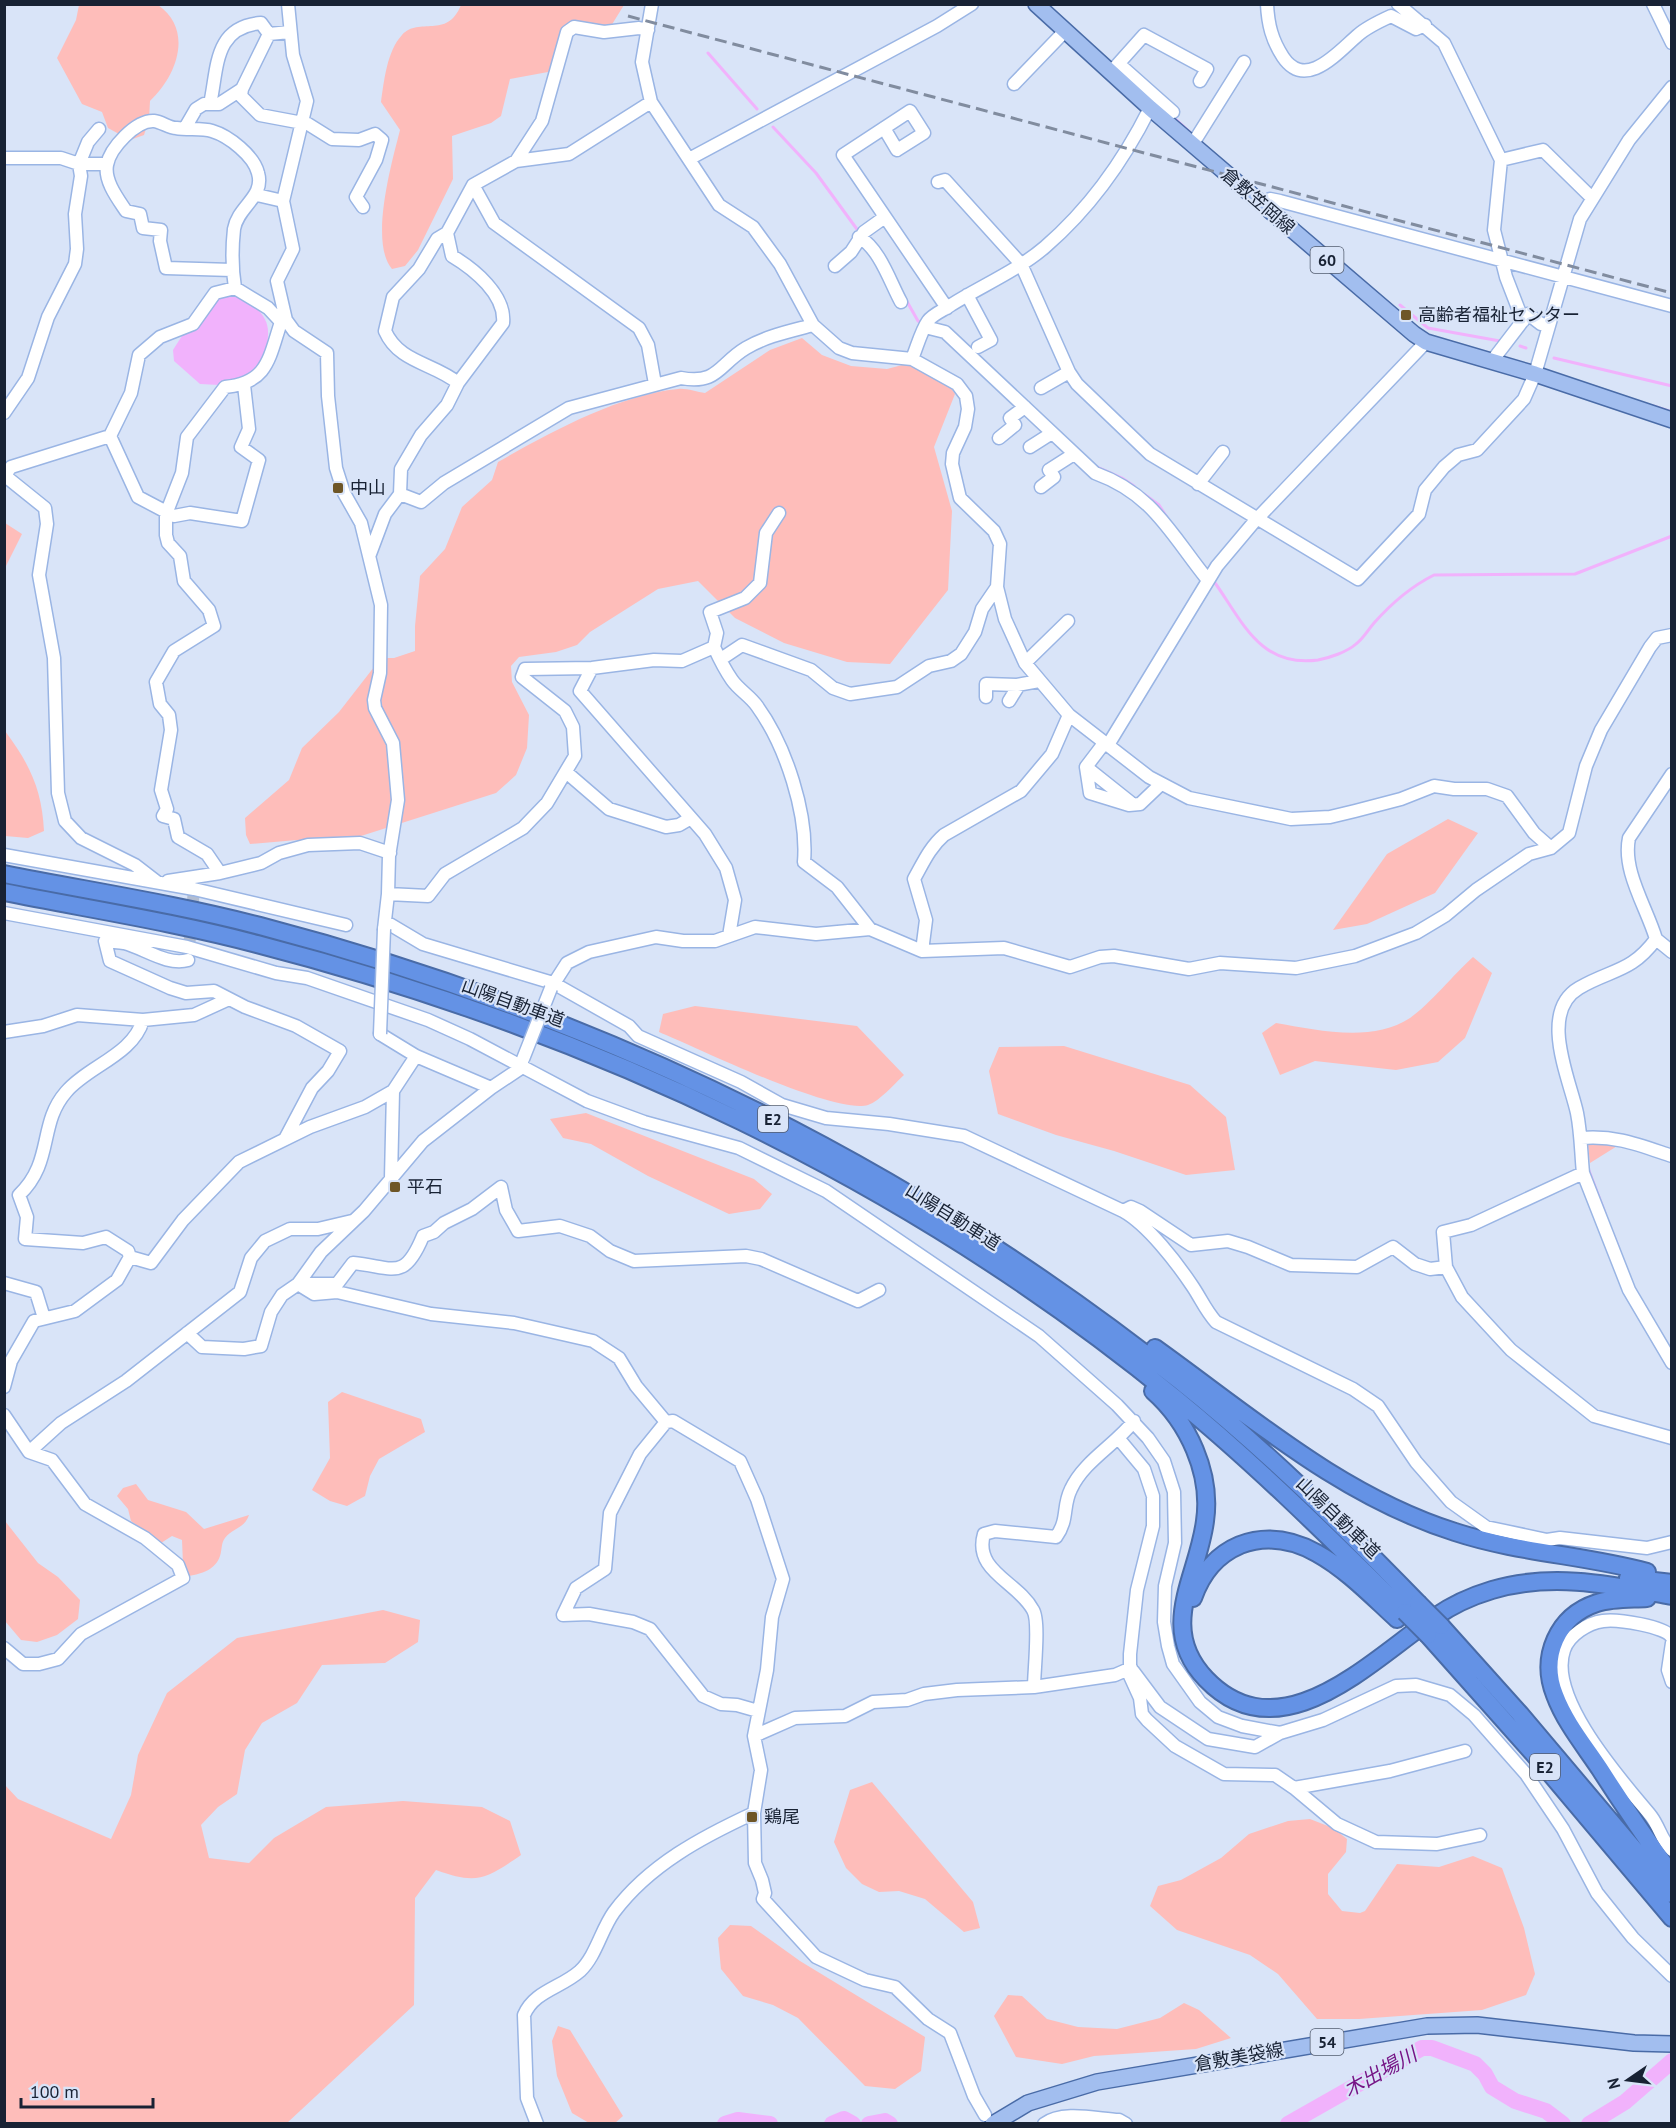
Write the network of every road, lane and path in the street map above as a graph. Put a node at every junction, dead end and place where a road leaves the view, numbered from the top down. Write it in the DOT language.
graph roads {
  1 [pos="288,4"];
  2 [pos="652,4"];
  3 [pos="972,4"];
  4 [pos="1036,4"];
  5 [pos="1267,4"];
  6 [pos="1398,4"];
  7 [pos="1653,4"];
  8 [pos="1425,25"];
  9 [pos="648,30"];
  10 [pos="290,32"];
  11 [pos="1065,32"];
  12 [pos="269,34"];
  13 [pos="1671,43"];
  14 [pos="1244,63"];
  15 [pos="1116,68"];
  16 [pos="1200,81"];
  17 [pos="1014,84"];
  18 [pos="1671,87"];
  19 [pos="242,89"];
  20 [pos="651,102"];
  21 [pos="210,104"];
  22 [pos="1150,108"];
  23 [pos="1173,112"];
  24 [pos="302,124"];
  25 [pos="185,128"];
  26 [pos="884,128"];
  27 [pos="99,129"];
  28 [pos="1195,141"];
  29 [pos="4,158"];
  30 [pos="689,159"];
  31 [pos="1501,160"];
  32 [pos="516,161"];
  33 [pos="79,164"];
  34 [pos="107,164"];
  35 [pos="938,182"];
  36 [pos="473,185"];
  37 [pos="257,195"];
  38 [pos="1592,198"];
  39 [pos="284,201"];
  40 [pos="1263,206"];
  41 [pos="363,207"];
  42 [pos="885,217"];
  43 [pos="447,233"];
  44 [pos="861,235"];
  45 [pos="1501,259"];
  46 [pos="1022,264"];
  47 [pos="835,266"];
  48 [pos="232,270"];
  49 [pos="1562,277"];
  50 [pos="235,288"];
  51 [pos="968,295"];
  52 [pos="901,302"];
  53 [pos="1671,306"];
  54 [pos="947,308"];
  55 [pos="283,321"];
  56 [pos="1523,321"];
  57 [pos="927,324"];
  58 [pos="813,325"];
  59 [pos="1549,325"];
  60 [pos="1426,342"];
  61 [pos="978,347"];
  62 [pos="912,359"];
  63 [pos="1492,361"];
  64 [pos="1069,372"];
  65 [pos="1536,374"];
  66 [pos="458,383"];
  67 [pos="655,384"];
  68 [pos="244,385"];
  69 [pos="1042,389"];
  70 [pos="1025,407"];
  71 [pos="4,413"];
  72 [pos="1671,420"];
  73 [pos="1052,433"];
  74 [pos="110,436"];
  75 [pos="999,438"];
  76 [pos="1030,447"];
  77 [pos="1223,452"];
  78 [pos="1074,454"];
  79 [pos="5,475"];
  80 [pos="1198,484"];
  81 [pos="1041,487"];
  82 [pos="400,494"];
  83 [pos="778,513"];
  84 [pos="166,514"];
  85 [pos="1256,520"];
  86 [pos="370,554"];
  87 [pos="1210,576"];
  88 [pos="997,587"];
  89 [pos="1068,621"];
  90 [pos="1671,635"];
  91 [pos="714,647"];
  92 [pos="722,659"];
  93 [pos="1025,663"];
  94 [pos="592,668"];
  95 [pos="1039,681"];
  96 [pos="1019,685"];
  97 [pos="986,697"];
  98 [pos="1009,701"];
  99 [pos="1069,715"];
  100 [pos="1106,743"];
  101 [pos="1086,767"];
  102 [pos="566,772"];
  103 [pos="1671,774"];
  104 [pos="1161,784"];
  105 [pos="1133,804"];
  106 [pos="691,818"];
  107 [pos="1551,849"];
  108 [pos="390,853"];
  109 [pos="4,855"];
  110 [pos="220,873"];
  111 [pos="4,874"];
  112 [pos="157,882"];
  113 [pos="4,892"];
  114 [pos="388,894"];
  115 [pos="4,913"];
  116 [pos="346,925"];
  117 [pos="385,926"];
  118 [pos="870,929"];
  119 [pos="729,936"];
  120 [pos="1656,939"];
  121 [pos="922,951"];
  122 [pos="1671,952"];
  123 [pos="188,960"];
  124 [pos="552,986"];
  125 [pos="229,999"];
  126 [pos="143,1020"];
  127 [pos="4,1032"];
  128 [pos="416,1056"];
  129 [pos="522,1064"];
  130 [pos="491,1088"];
  131 [pos="393,1091"];
  132 [pos="1583,1137"];
  133 [pos="285,1139"];
  134 [pos="1671,1156"];
  135 [pos="1583,1173"];
  136 [pos="391,1178"];
  137 [pos="1123,1211"];
  138 [pos="353,1221"];
  139 [pos="1002,1252"];
  140 [pos="130,1257"];
  141 [pos="1446,1267"];
  142 [pos="4,1283"];
  143 [pos="298,1284"];
  144 [pos="879,1290"];
  145 [pos="44,1318"];
  146 [pos="187,1333"];
  147 [pos="1101,1340"];
  148 [pos="1671,1363"];
  149 [pos="4,1388"];
  150 [pos="4,1414"];
  151 [pos="1134,1421"];
  152 [pos="666,1422"];
  153 [pos="1671,1438"];
  154 [pos="1119,1439"];
  155 [pos="29,1452"];
  156 [pos="1671,1542"];
  157 [pos="1671,1581"];
  158 [pos="1671,1597"];
  159 [pos="1407,1611"];
  160 [pos="1429,1633"];
  161 [pos="1671,1638"];
  162 [pos="1671,1643"];
  163 [pos="4,1648"];
  164 [pos="1131,1668"];
  165 [pos="1671,1682"];
  166 [pos="1034,1687"];
  167 [pos="758,1711"];
  168 [pos="1280,1733"];
  169 [pos="754,1736"];
  170 [pos="1465,1751"];
  171 [pos="1294,1788"];
  172 [pos="754,1813"];
  173 [pos="1480,1835"];
  174 [pos="1671,1850"];
  175 [pos="1668,1891"];
  176 [pos="1671,1918"];
  177 [pos="1669,1971"];
  178 [pos="1671,2044"];
  179 [pos="989,2119"];
  180 [pos="537,2124"];
  181 [pos="1044,2124"];
  182 [pos="1126,2124"];
  1 -- 10 [label="street"];
  2 -- 9 [label="street"];
  3 -- 30 [label="street"];
  4 -- 11 [label="main road, 倉敷笠岡線 / 60"];
  5 -- 8 [label="street"];
  6 -- 8 [label="street"];
  7 -- 13 [label="street"];
  8 -- 31 [label="street"];
  9 -- 20 [label="street"];
  9 -- 32 [label="street"];
  10 -- 12 [label="street"];
  10 -- 24 [label="street"];
  11 -- 15 [label="main road, 倉敷笠岡線 / 60"];
  11 -- 17 [label="street"];
  12 -- 19 [label="street"];
  12 -- 21 [label="street"];
  14 -- 28 [label="street"];
  15 -- 16 [label="street"];
  15 -- 22 [label="main road, 倉敷笠岡線 / 60"];
  15 -- 23 [label="street"];
  18 -- 38 [label="street"];
  19 -- 21 [label="street"];
  19 -- 24 [label="street"];
  20 -- 30 [label="street"];
  20 -- 32 [label="street"];
  21 -- 25 [label="street"];
  22 -- 28 [label="main road, 倉敷笠岡線 / 60"];
  22 -- 46 [label="street"];
  24 -- 39 [label="street"];
  24 -- 41 [label="street"];
  25 -- 34 [label="street"];
  25 -- 37 [label="street"];
  26 -- 42 [label="street"];
  27 -- 33 [label="street"];
  28 -- 40 [label="main road, 倉敷笠岡線 / 60"];
  29 -- 33 [label="street"];
  30 -- 58 [label="street"];
  31 -- 38 [label="street"];
  31 -- 45 [label="street"];
  32 -- 36 [label="street"];
  33 -- 34 [label="street"];
  33 -- 71 [label="street"];
  34 -- 48 [label="street"];
  35 -- 46 [label="street"];
  36 -- 43 [label="street"];
  36 -- 67 [label="street"];
  37 -- 39 [label="street"];
  37 -- 48 [label="street"];
  38 -- 49 [label="street"];
  39 -- 55 [label="street"];
  40 -- 45 [label="street"];
  40 -- 60 [label="main road, 倉敷笠岡線 / 60"];
  42 -- 44 [label="street"];
  42 -- 54 [label="street"];
  43 -- 66 [label="street"];
  43 -- 66 [label="street"];
  44 -- 47 [label="street"];
  44 -- 52 [label="street"];
  45 -- 49 [label="street"];
  45 -- 56 [label="street"];
  46 -- 51 [label="street"];
  46 -- 64 [label="street"];
  48 -- 50 [label="street"];
  49 -- 53 [label="street"];
  49 -- 59 [label="street"];
  50 -- 55 [label="street"];
  50 -- 74 [label="street"];
  51 -- 54 [label="street"];
  51 -- 61 [label="street"];
  54 -- 57 [label="street"];
  55 -- 68 [label="street"];
  55 -- 86 [label="street"];
  56 -- 59 [label="street"];
  56 -- 63 [label="street"];
  57 -- 62 [label="street"];
  57 -- 70 [label="street"];
  58 -- 62 [label="street"];
  58 -- 67 [label="street"];
  59 -- 65 [label="street"];
  60 -- 63 [label="main road, 倉敷笠岡線 / 60"];
  60 -- 85 [label="street"];
  62 -- 88 [label="street"];
  63 -- 65 [label="main road, 倉敷笠岡線 / 60"];
  64 -- 69 [label="street"];
  64 -- 80 [label="street"];
  65 -- 72 [label="main road, 倉敷笠岡線 / 60"];
  65 -- 85 [label="street"];
  66 -- 82 [label="street"];
  67 -- 82 [label="street"];
  68 -- 84 [label="street"];
  68 -- 84 [label="street"];
  70 -- 73 [label="street"];
  70 -- 75 [label="street"];
  73 -- 76 [label="street"];
  73 -- 78 [label="street"];
  74 -- 79 [label="street"];
  74 -- 84 [label="street"];
  77 -- 80 [label="street"];
  78 -- 81 [label="street"];
  78 -- 87 [label="street"];
  79 -- 112 [label="street"];
  80 -- 85 [label="street"];
  82 -- 86 [label="street"];
  83 -- 91 [label="street"];
  84 -- 110 [label="street"];
  85 -- 87 [label="street"];
  86 -- 108 [label="street"];
  87 -- 100 [label="street"];
  88 -- 92 [label="street"];
  88 -- 93 [label="street"];
  89 -- 93 [label="street"];
  90 -- 107 [label="street"];
  91 -- 92 [label="street"];
  91 -- 94 [label="street"];
  92 -- 118 [label="street"];
  93 -- 95 [label="street"];
  94 -- 102 [label="street"];
  94 -- 106 [label="street"];
  95 -- 96 [label="street"];
  95 -- 99 [label="street"];
  96 -- 97 [label="street"];
  96 -- 98 [label="street"];
  99 -- 100 [label="street"];
  99 -- 121 [label="street"];
  100 -- 101 [label="street"];
  100 -- 104 [label="street"];
  101 -- 105 [label="street"];
  101 -- 105 [label="street"];
  102 -- 106 [label="street"];
  102 -- 114 [label="street"];
  103 -- 120 [label="street"];
  104 -- 105 [label="street"];
  104 -- 107 [label="street"];
  106 -- 119 [label="street"];
  107 -- 121 [label="street"];
  108 -- 110 [label="street"];
  108 -- 114 [label="street"];
  109 -- 112 [label="street"];
  110 -- 112 [label="street"];
  111 -- 139 [label="highway, 山陽自動車道 / E2"];
  112 -- 116 [label="street"];
  113 -- 147 [label="highway, 山陽自動車道 / E2"];
  114 -- 117 [label="street"];
  115 -- 129 [label="street"];
  117 -- 124 [label="street"];
  117 -- 128 [label="street, bridge"];
  118 -- 119 [label="street"];
  118 -- 121 [label="street"];
  119 -- 124 [label="street"];
  120 -- 122 [label="street"];
  120 -- 132 [label="street"];
  123 -- 125 [label="street"];
  124 -- 129 [label="street, bridge"];
  124 -- 137 [label="street"];
  125 -- 126 [label="street"];
  125 -- 133 [label="street"];
  126 -- 127 [label="street"];
  126 -- 140 [label="street"];
  128 -- 130 [label="street"];
  128 -- 131 [label="street"];
  129 -- 130 [label="street"];
  129 -- 151 [label="street"];
  130 -- 136 [label="street"];
  131 -- 133 [label="street"];
  131 -- 136 [label="street"];
  132 -- 134 [label="street"];
  132 -- 135 [label="street"];
  133 -- 140 [label="street"];
  135 -- 141 [label="street"];
  135 -- 148 [label="street"];
  136 -- 138 [label="street"];
  137 -- 141 [label="street"];
  137 -- 156 [label="street"];
  138 -- 143 [label="street"];
  138 -- 146 [label="street"];
  139 -- 157 [label="highway"];
  139 -- 159 [label="highway, 山陽自動車道 / E2"];
  140 -- 145 [label="street"];
  141 -- 153 [label="street"];
  142 -- 145 [label="street"];
  143 -- 144 [label="street"];
  143 -- 146 [label="street"];
  143 -- 152 [label="street"];
  145 -- 149 [label="street"];
  146 -- 155 [label="street"];
  147 -- 158 [label="highway"];
  147 -- 159 [label="highway, 山陽自動車道 / E2"];
  150 -- 155 [label="street"];
  151 -- 154 [label="street"];
  151 -- 168 [label="street"];
  152 -- 167 [label="street"];
  152 -- 167 [label="street"];
  154 -- 164 [label="street"];
  154 -- 166 [label="street"];
  155 -- 163 [label="street"];
  157 -- 159 [label="highway"];
  158 -- 175 [label="highway"];
  159 -- 160 [label="highway"];
  159 -- 160 [label="highway, 山陽自動車道 / E2, bridge"];
  160 -- 175 [label="highway, 山陽自動車道 / E2"];
  160 -- 175 [label="highway, 山陽自動車道 / E2"];
  161 -- 174 [label="street"];
  162 -- 165 [label="street"];
  164 -- 166 [label="street"];
  164 -- 168 [label="street"];
  164 -- 171 [label="street"];
  166 -- 169 [label="street"];
  167 -- 169 [label="street"];
  168 -- 177 [label="street"];
  169 -- 172 [label="street"];
  170 -- 171 [label="street"];
  171 -- 173 [label="street"];
  172 -- 179 [label="street"];
  172 -- 180 [label="street"];
  175 -- 176 [label="highway, 山陽自動車道 / E2"];
  178 -- 179 [label="main road, 倉敷美袋線 / 54"];
  181 -- 182 [label="street"];
}
